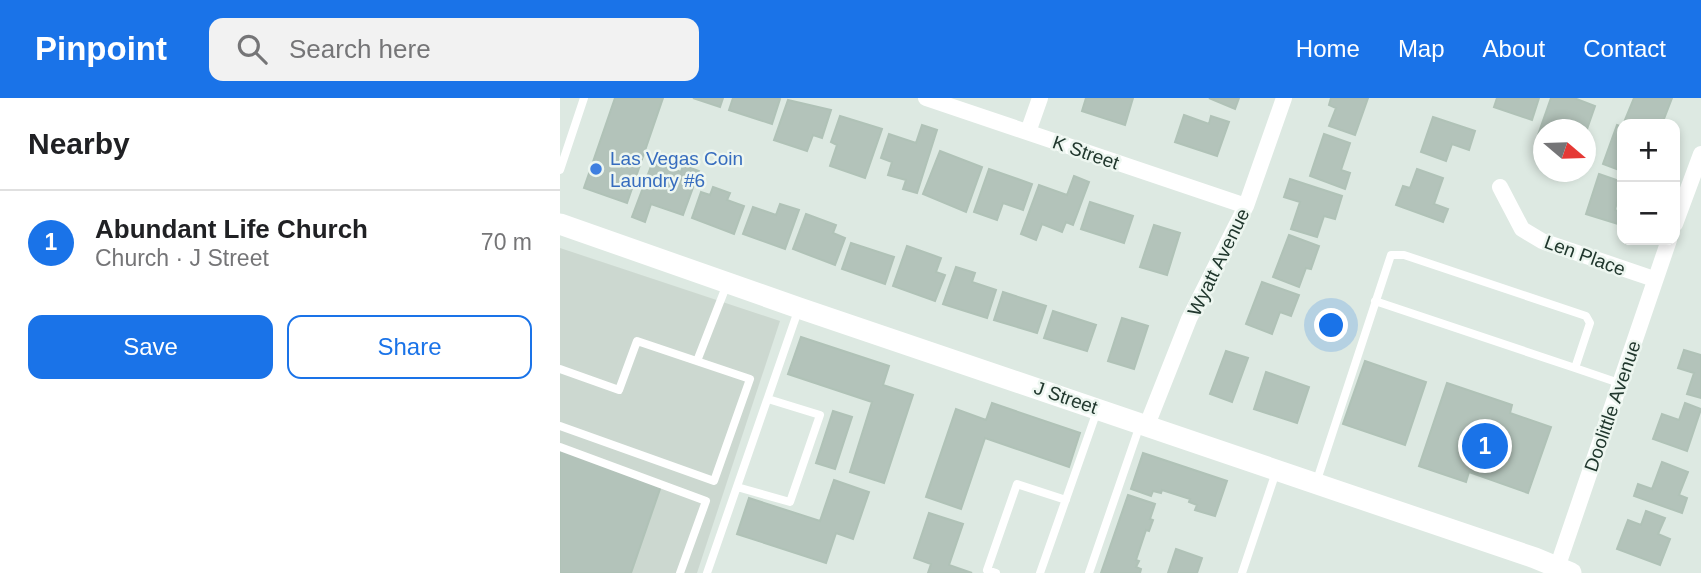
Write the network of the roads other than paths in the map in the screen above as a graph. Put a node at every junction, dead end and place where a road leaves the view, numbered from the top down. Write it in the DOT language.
graph roads {
  1 [pos="584,98"];
  2 [pos="926,98"];
  3 [pos="1040,98"];
  4 [pos="1284,98"];
  5 [pos="1028,132"];
  6 [pos="1701,155"];
  7 [pos="560,170"];
  8 [pos="1500,187"];
  9 [pos="1247,206"];
  10 [pos="1680,212"];
  11 [pos="560,224"];
  12 [pos="1667,245"];
  13 [pos="1654,279"];
  14 [pos="728,282"];
  15 [pos="1375,301"];
  16 [pos="799,308"];
  17 [pos="697,361"];
  18 [pos="1575,368"];
  19 [pos="560,369"];
  20 [pos="1619,383"];
  21 [pos="768,399"];
  22 [pos="1098,408"];
  23 [pos="1144,424"];
  24 [pos="560,426"];
  25 [pos="560,447"];
  26 [pos="1277,470"];
  27 [pos="1316,483"];
  28 [pos="737,487"];
  29 [pos="1066,500"];
  30 [pos="1561,571"];
  31 [pos="680,573"];
  32 [pos="708,573"];
  33 [pos="996,573"];
  34 [pos="1040,573"];
  35 [pos="1089,573"];
  36 [pos="1242,573"];
  1 -- 7 [label="lane"];
  2 -- 5 [label="street, K Street"];
  3 -- 5 [label="street"];
  4 -- 9 [label="street, Wyatt Avenue"];
  5 -- 9 [label="street, K Street"];
  6 -- 10 [label="street"];
  8 -- 13 [label="street, Len Place"];
  9 -- 23 [label="street, Wyatt Avenue"];
  11 -- 14 [label="street, J Street"];
  12 -- 13 [label="street, Doolittle Avenue"];
  13 -- 20 [label="street, Doolittle Avenue"];
  14 -- 16 [label="street, J Street"];
  14 -- 17 [label="lane"];
  15 -- 18 [label="lane"];
  15 -- 18 [label="lane"];
  15 -- 27 [label="lane"];
  16 -- 21 [label="lane"];
  16 -- 22 [label="street, J Street"];
  17 -- 19 [label="lane"];
  17 -- 24 [label="lane"];
  18 -- 20 [label="lane"];
  20 -- 30 [label="street, Doolittle Avenue"];
  21 -- 28 [label="lane"];
  21 -- 28 [label="lane"];
  22 -- 23 [label="street, J Street"];
  22 -- 29 [label="lane"];
  23 -- 26 [label="street, J Street"];
  23 -- 35 [label="lane"];
  25 -- 31 [label="lane"];
  26 -- 27 [label="street, J Street"];
  26 -- 36 [label="lane"];
  27 -- 30 [label="street, J Street"];
  28 -- 32 [label="lane"];
  29 -- 33 [label="lane"];
  29 -- 34 [label="lane"];
}
